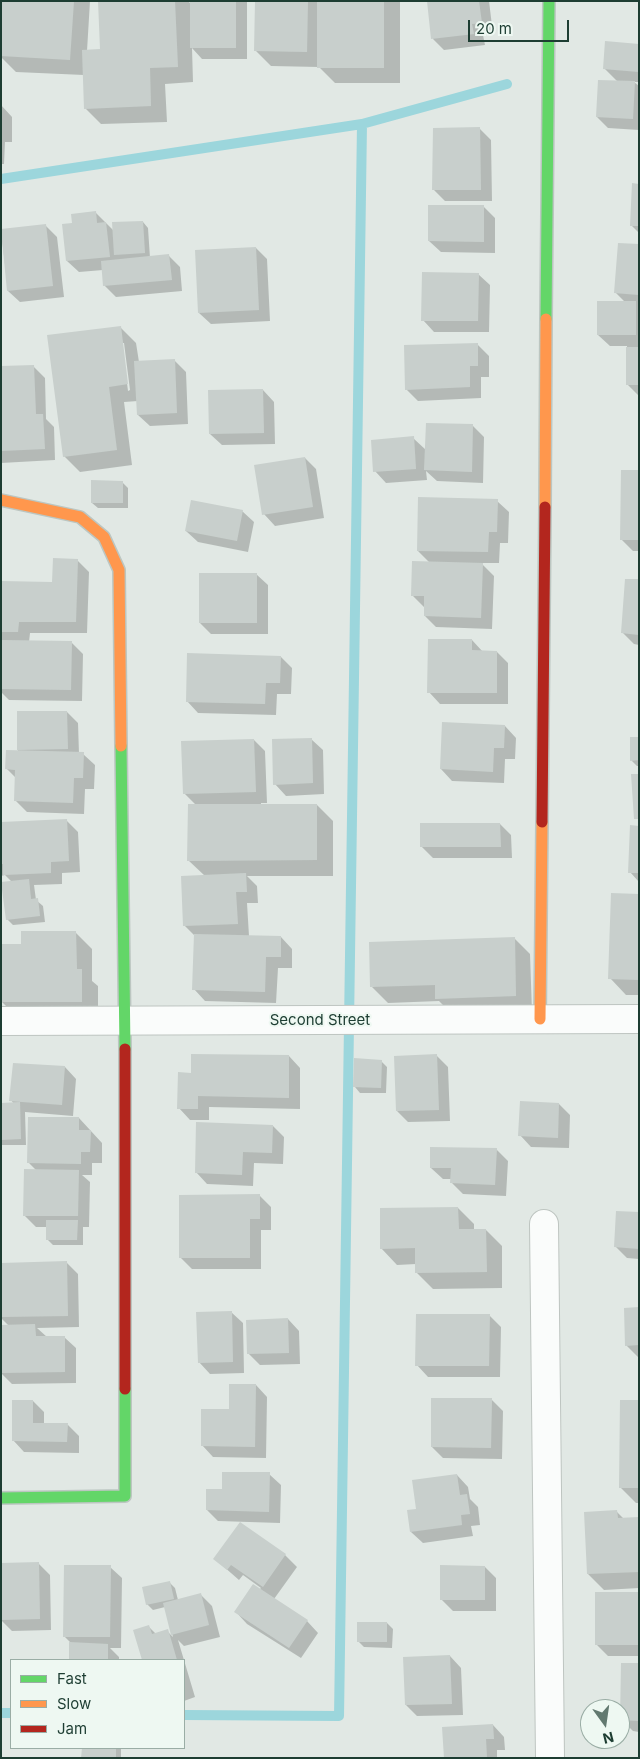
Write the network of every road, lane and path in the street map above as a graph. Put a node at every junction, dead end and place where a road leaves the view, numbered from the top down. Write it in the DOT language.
graph roads {
  1 [pos="549,1"];
  2 [pos="1,500"];
  3 [pos="639,1019"];
  4 [pos="125,1020"];
  5 [pos="540,1020"];
  6 [pos="1,1021"];
  7 [pos="544,1224"];
  8 [pos="1,1498"];
  9 [pos="550,1758"];
  1 -- 5 [label="street"];
  2 -- 4 [label="street"];
  3 -- 5 [label="street, Second Street"];
  4 -- 5 [label="street, Second Street"];
  4 -- 6 [label="street, Second Street"];
  4 -- 8 [label="street"];
  7 -- 9 [label="street"];
}
